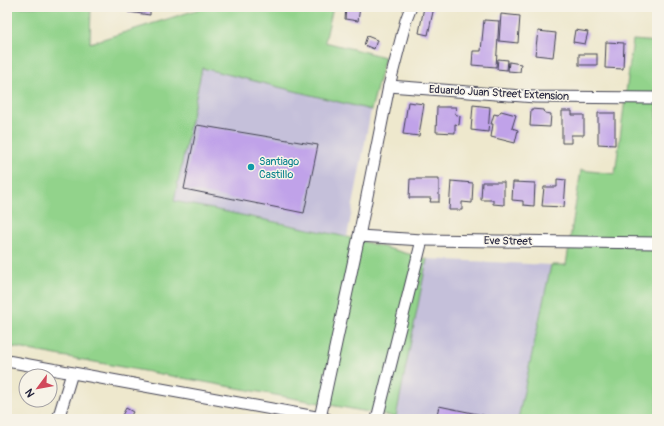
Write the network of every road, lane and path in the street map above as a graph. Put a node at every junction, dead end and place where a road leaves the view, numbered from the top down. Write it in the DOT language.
graph roads {
  1 [pos="411,7"];
  2 [pos="389,86"];
  3 [pos="657,98"];
  4 [pos="359,236"];
  5 [pos="422,240"];
  6 [pos="657,243"];
  7 [pos="7,361"];
  8 [pos="72,373"];
  9 [pos="323,418"];
  10 [pos="58,419"];
  11 [pos="377,419"];
  1 -- 2 [label="street"];
  2 -- 3 [label="street, Eduardo Juan Street Extension"];
  2 -- 4 [label="street"];
  4 -- 5 [label="street, Eve Street"];
  4 -- 9 [label="street"];
  5 -- 6 [label="street, Eve Street"];
  5 -- 11 [label="street"];
  7 -- 8 [label="street"];
  8 -- 9 [label="street"];
  8 -- 10 [label="street"];
}
